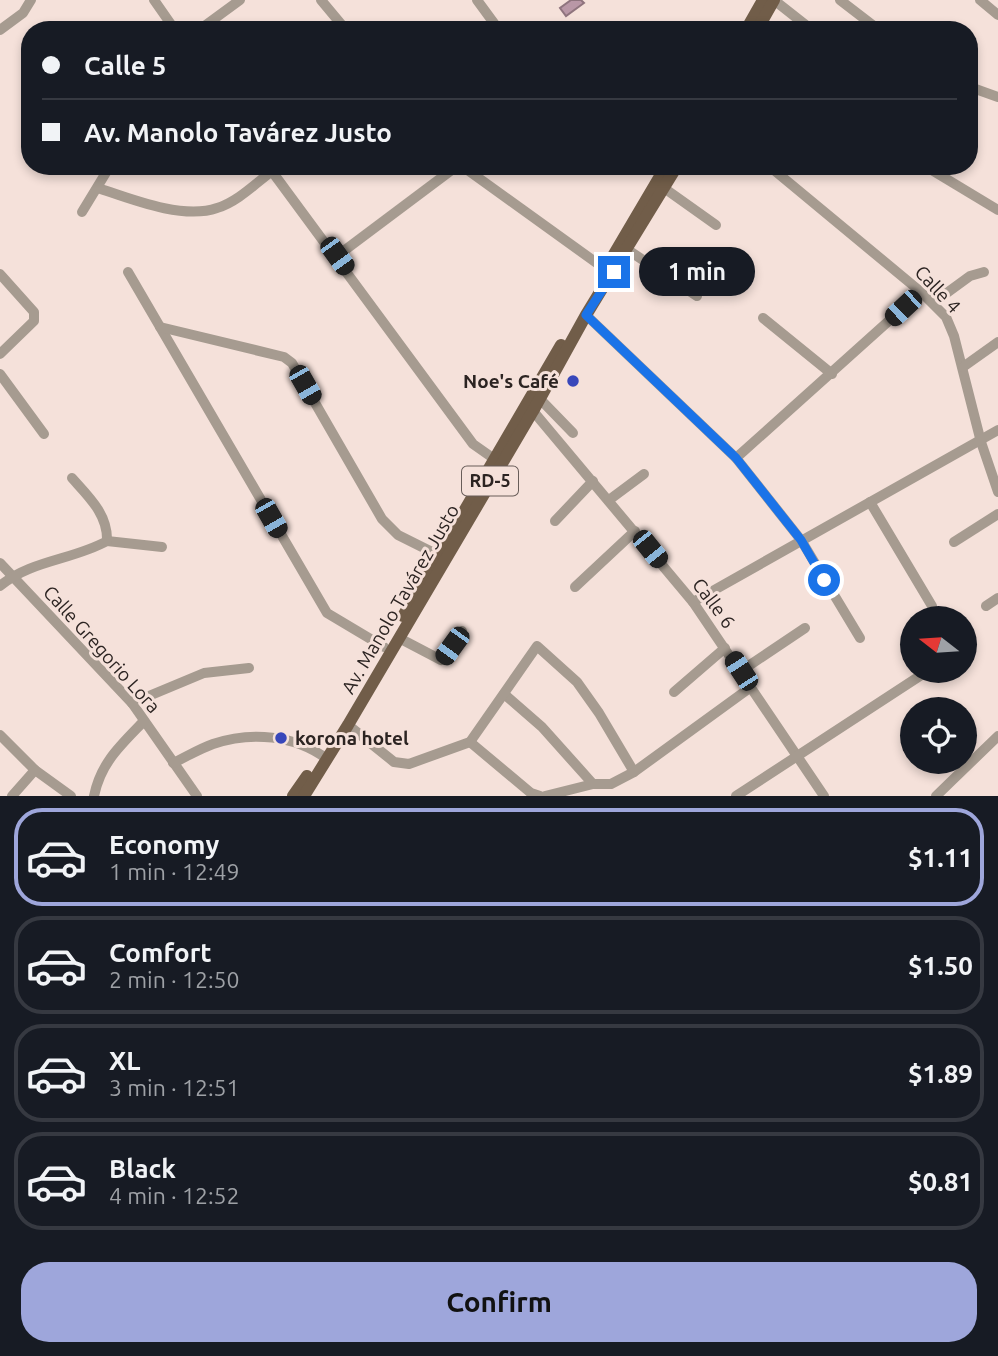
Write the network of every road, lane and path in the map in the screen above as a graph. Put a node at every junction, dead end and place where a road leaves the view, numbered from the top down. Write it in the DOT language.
graph roads {
  1 [pos="31,0"];
  2 [pos="154,0"];
  3 [pos="240,0"];
  4 [pos="321,0"];
  5 [pos="477,0"];
  6 [pos="763,0"];
  7 [pos="774,0"];
  8 [pos="840,0"];
  9 [pos="980,0"];
  10 [pos="998,15"];
  11 [pos="169,21"];
  12 [pos="211,21"];
  13 [pos="338,21"];
  14 [pos="492,21"];
  15 [pos="751,21"];
  16 [pos="762,21"];
  17 [pos="801,21"];
  18 [pos="867,21"];
  19 [pos="0,30"];
  20 [pos="978,90"];
  21 [pos="998,97"];
  22 [pos="105,175"];
  23 [pos="263,175"];
  24 [pos="275,175"];
  25 [pos="445,175"];
  26 [pos="474,175"];
  27 [pos="661,175"];
  28 [pos="672,175"];
  29 [pos="779,175"];
  30 [pos="940,175"];
  31 [pos="98,188"];
  32 [pos="664,188"];
  33 [pos="998,210"];
  34 [pos="82,212"];
  35 [pos="716,225"];
  36 [pos="628,250"];
  37 [pos="337,256"];
  38 [pos="605,270"];
  39 [pos="128,272"];
  40 [pos="984,272"];
  41 [pos="0,274"];
  42 [pos="921,292"];
  43 [pos="697,296"];
  44 [pos="933,303"];
  45 [pos="586,315"];
  46 [pos="763,318"];
  47 [pos="160,327"];
  48 [pos="998,342"];
  49 [pos="0,354"];
  50 [pos="963,368"];
  51 [pos="0,374"];
  52 [pos="832,374"];
  53 [pos="540,399"];
  54 [pos="533,411"];
  55 [pos="998,430"];
  56 [pos="573,433"];
  57 [pos="44,434"];
  58 [pos="981,442"];
  59 [pos="736,458"];
  60 [pos="497,461"];
  61 [pos="644,474"];
  62 [pos="72,478"];
  63 [pos="593,481"];
  64 [pos="998,492"];
  65 [pos="609,500"];
  66 [pos="870,502"];
  67 [pos="998,514"];
  68 [pos="555,522"];
  69 [pos="635,531"];
  70 [pos="801,540"];
  71 [pos="107,541"];
  72 [pos="954,542"];
  73 [pos="162,547"];
  74 [pos="438,555"];
  75 [pos="0,564"];
  76 [pos="12,576"];
  77 [pos="0,586"];
  78 [pos="575,587"];
  79 [pos="998,598"];
  80 [pos="693,602"];
  81 [pos="932,606"];
  82 [pos="986,607"];
  83 [pos="805,628"];
  84 [pos="462,631"];
  85 [pos="399,638"];
  86 [pos="860,638"];
  87 [pos="384,647"];
  88 [pos="725,648"];
  89 [pos="249,668"];
  90 [pos="741,671"];
  91 [pos="909,683"];
  92 [pos="751,687"];
  93 [pos="674,692"];
  94 [pos="504,694"];
  95 [pos="132,703"];
  96 [pos="144,721"];
  97 [pos="348,725"];
  98 [pos="0,735"];
  99 [pos="998,736"];
  100 [pos="470,742"];
  101 [pos="324,756"];
  102 [pos="799,756"];
  103 [pos="173,763"];
  104 [pos="35,771"];
  105 [pos="634,772"];
  106 [pos="593,784"];
  107 [pos="12,796"];
  108 [pos="71,796"];
  109 [pos="94,796"];
  110 [pos="197,796"];
  111 [pos="293,796"];
  112 [pos="304,796"];
  113 [pos="543,796"];
  114 [pos="736,796"];
  115 [pos="824,796"];
  116 [pos="936,796"];
  1 -- 19 [label="street"];
  2 -- 11 [label="street"];
  3 -- 12 [label="street"];
  4 -- 13 [label="street"];
  5 -- 14 [label="street"];
  6 -- 15 [label="main road"];
  7 -- 16 [label="main road"];
  7 -- 17 [label="street"];
  8 -- 18 [label="street"];
  9 -- 10 [label="street"];
  20 -- 21 [label="street"];
  22 -- 31 [label="street"];
  23 -- 31 [label="street"];
  24 -- 37 [label="street"];
  25 -- 37 [label="street"];
  26 -- 38 [label="street"];
  27 -- 38 [label="main road, Av. Manolo Tavárez Justo / RD-5"];
  28 -- 32 [label="main road, Av. Manolo Tavárez Justo / RD-5"];
  29 -- 42 [label="street, Calle 4"];
  30 -- 33 [label="street"];
  31 -- 34 [label="street"];
  32 -- 35 [label="street"];
  32 -- 36 [label="main road, Av. Manolo Tavárez Justo / RD-5"];
  36 -- 43 [label="street"];
  36 -- 45 [label="main road, Av. Manolo Tavárez Justo / RD-5"];
  37 -- 60 [label="street"];
  38 -- 60 [label="main road, Av. Manolo Tavárez Justo / RD-5"];
  39 -- 47 [label="street"];
  40 -- 44 [label="street"];
  41 -- 49 [label="street"];
  42 -- 44 [label="street, Calle 4"];
  42 -- 52 [label="street"];
  44 -- 50 [label="street, Calle 4"];
  45 -- 53 [label="main road, Av. Manolo Tavárez Justo / RD-5"];
  45 -- 59 [label="street"];
  46 -- 52 [label="street"];
  47 -- 74 [label="street"];
  47 -- 87 [label="street"];
  48 -- 50 [label="street"];
  50 -- 58 [label="street, Calle 4"];
  51 -- 57 [label="street"];
  52 -- 59 [label="street"];
  53 -- 54 [label="main road, Av. Manolo Tavárez Justo / RD-5"];
  53 -- 56 [label="street"];
  54 -- 60 [label="main road, Av. Manolo Tavárez Justo / RD-5"];
  54 -- 63 [label="street, Calle 6"];
  55 -- 58 [label="street"];
  58 -- 64 [label="street, Calle 4"];
  58 -- 66 [label="street"];
  59 -- 70 [label="street"];
  60 -- 74 [label="main road, Av. Manolo Tavárez Justo / RD-5"];
  60 -- 85 [label="main road, Av. Manolo Tavárez Justo / RD-5"];
  61 -- 65 [label="street"];
  62 -- 71 [label="street"];
  63 -- 65 [label="street, Calle 6"];
  63 -- 68 [label="street"];
  65 -- 69 [label="street, Calle 6"];
  66 -- 70 [label="street"];
  66 -- 81 [label="street"];
  67 -- 72 [label="street"];
  69 -- 78 [label="street"];
  69 -- 80 [label="street, Calle 6"];
  70 -- 80 [label="street"];
  70 -- 86 [label="street"];
  71 -- 73 [label="street"];
  71 -- 76 [label="street"];
  74 -- 87 [label="main road, Av. Manolo Tavárez Justo / RD-5"];
  75 -- 76 [label="street, Calle Gregorio Lora"];
  76 -- 77 [label="street"];
  76 -- 95 [label="street, Calle Gregorio Lora"];
  79 -- 82 [label="street"];
  80 -- 88 [label="street, Calle 6"];
  83 -- 90 [label="street"];
  84 -- 85 [label="street"];
  85 -- 97 [label="main road, Av. Manolo Tavárez Justo / RD-5"];
  87 -- 101 [label="main road, Av. Manolo Tavárez Justo / RD-5"];
  88 -- 90 [label="street, Calle 6"];
  88 -- 93 [label="street"];
  89 -- 95 [label="street"];
  90 -- 92 [label="street, Calle 6"];
  91 -- 102 [label="street"];
  92 -- 102 [label="street, Calle 6"];
  92 -- 105 [label="street"];
  94 -- 100 [label="street"];
  94 -- 105 [label="street"];
  94 -- 106 [label="street"];
  95 -- 96 [label="street, Calle Gregorio Lora"];
  96 -- 103 [label="street, Calle Gregorio Lora"];
  96 -- 109 [label="street"];
  97 -- 100 [label="street"];
  97 -- 101 [label="main road, Av. Manolo Tavárez Justo / RD-5"];
  98 -- 104 [label="street"];
  99 -- 116 [label="street"];
  100 -- 113 [label="street"];
  101 -- 103 [label="street"];
  101 -- 111 [label="main road, Av. Manolo Tavárez Justo / RD-5"];
  101 -- 112 [label="main road, Av. Manolo Tavárez Justo / RD-5"];
  102 -- 114 [label="street"];
  102 -- 115 [label="street, Calle 6"];
  103 -- 110 [label="street, Calle Gregorio Lora"];
  104 -- 107 [label="street"];
  104 -- 108 [label="street"];
  105 -- 106 [label="street"];
  106 -- 113 [label="street"];
}
